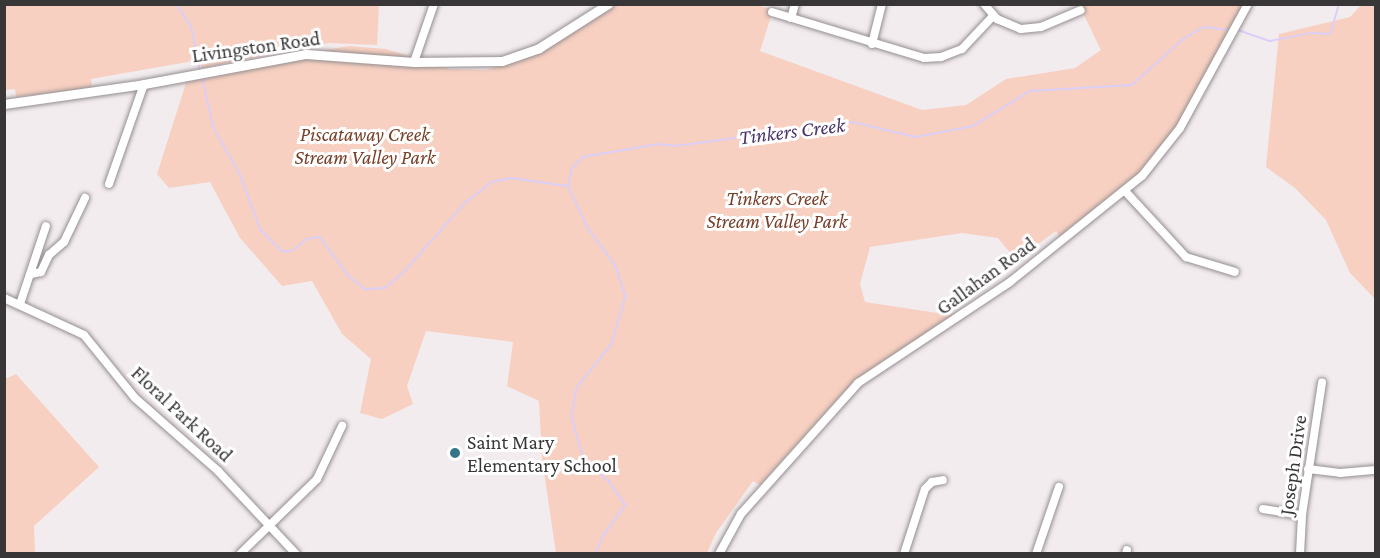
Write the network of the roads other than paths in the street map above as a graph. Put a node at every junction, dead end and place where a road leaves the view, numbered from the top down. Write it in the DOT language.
graph roads {
  1 [pos="434,4"];
  2 [pos="608,4"];
  3 [pos="795,4"];
  4 [pos="882,4"];
  5 [pos="984,4"];
  6 [pos="1248,4"];
  7 [pos="1081,10"];
  8 [pos="772,12"];
  9 [pos="993,16"];
  10 [pos="791,18"];
  11 [pos="872,44"];
  12 [pos="414,62"];
  13 [pos="144,84"];
  14 [pos="4,104"];
  15 [pos="109,184"];
  16 [pos="1125,191"];
  17 [pos="85,198"];
  18 [pos="46,226"];
  19 [pos="1234,272"];
  20 [pos="31,274"];
  21 [pos="4,298"];
  22 [pos="21,304"];
  23 [pos="1322,382"];
  24 [pos="342,426"];
  25 [pos="1308,470"];
  26 [pos="1376,470"];
  27 [pos="943,480"];
  28 [pos="1059,487"];
  29 [pos="1263,509"];
  30 [pos="1302,515"];
  31 [pos="271,523"];
  32 [pos="241,553"];
  33 [pos="296,554"];
  34 [pos="719,554"];
  35 [pos="904,554"];
  36 [pos="1036,554"];
  37 [pos="1300,554"];
  1 -- 12 [label="street"];
  2 -- 12 [label="main road, Livingston Road"];
  3 -- 10 [label="street"];
  4 -- 11 [label="street"];
  5 -- 9 [label="street"];
  6 -- 16 [label="street, Gallahan Road"];
  7 -- 9 [label="street"];
  8 -- 10 [label="street"];
  9 -- 11 [label="street"];
  10 -- 11 [label="street"];
  12 -- 13 [label="main road, Livingston Road"];
  13 -- 14 [label="main road, Livingston Road"];
  13 -- 15 [label="street"];
  16 -- 19 [label="street"];
  16 -- 34 [label="street, Gallahan Road"];
  17 -- 20 [label="street"];
  18 -- 20 [label="street"];
  20 -- 22 [label="street"];
  21 -- 22 [label="street, Floral Park Road"];
  22 -- 31 [label="street, Floral Park Road"];
  23 -- 25 [label="street, Joseph Drive"];
  24 -- 31 [label="street"];
  25 -- 26 [label="street"];
  25 -- 30 [label="street, Joseph Drive"];
  27 -- 35 [label="street"];
  28 -- 36 [label="street"];
  29 -- 30 [label="street"];
  30 -- 37 [label="street, Joseph Drive"];
  31 -- 32 [label="street"];
  31 -- 33 [label="street, Floral Park Road"];
}
